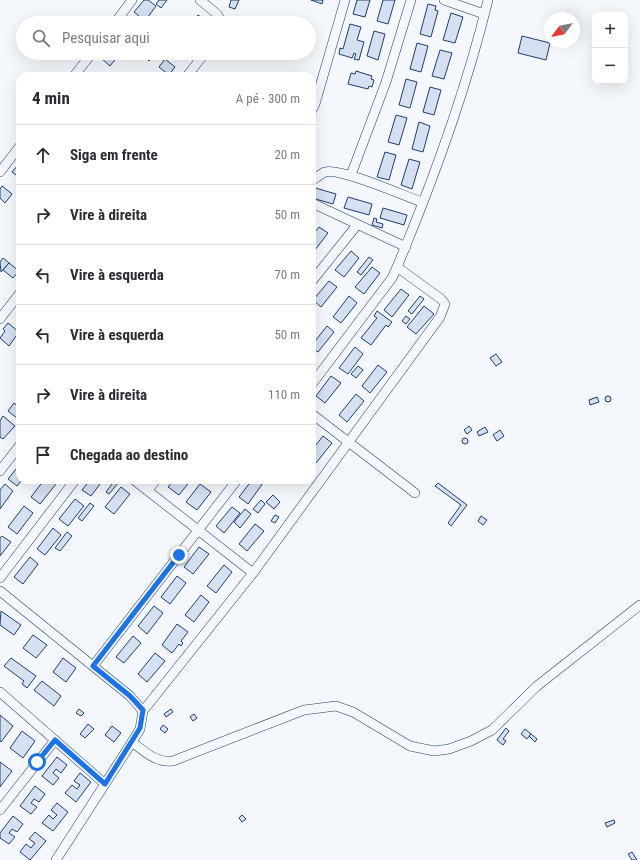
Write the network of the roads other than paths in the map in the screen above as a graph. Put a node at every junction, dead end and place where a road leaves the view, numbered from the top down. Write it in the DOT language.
graph roads {
  1 [pos="132,0"];
  2 [pos="200,0"];
  3 [pos="345,0"];
  4 [pos="411,0"];
  5 [pos="444,0"];
  6 [pos="488,0"];
  7 [pos="484,14"];
  8 [pos="119,16"];
  9 [pos="218,16"];
  10 [pos="87,60"];
  11 [pos="200,60"];
  12 [pos="77,72"];
  13 [pos="190,72"];
  14 [pos="316,101"];
  15 [pos="16,151"];
  16 [pos="0,172"];
  17 [pos="351,175"];
  18 [pos="316,178"];
  19 [pos="422,202"];
  20 [pos="316,206"];
  21 [pos="357,225"];
  22 [pos="406,247"];
  23 [pos="397,267"];
  24 [pos="316,276"];
  25 [pos="16,298"];
  26 [pos="0,319"];
  27 [pos="316,379"];
  28 [pos="316,417"];
  29 [pos="348,442"];
  30 [pos="16,451"];
  31 [pos="0,471"];
  32 [pos="72,484"];
  33 [pos="140,484"];
  34 [pos="153,484"];
  35 [pos="234,484"];
  36 [pos="148,490"];
  37 [pos="415,493"];
  38 [pos="198,530"];
  39 [pos="254,573"];
  40 [pos="0,578"];
  41 [pos="0,591"];
  42 [pos="640,605"];
  43 [pos="93,666"];
  44 [pos="0,692"];
  45 [pos="143,710"];
  46 [pos="55,740"];
  47 [pos="132,742"];
  48 [pos="105,784"];
  49 [pos="0,810"];
  50 [pos="56,860"];
  1 -- 8 [label="street"];
  2 -- 9 [label="street"];
  3 -- 14 [label="street"];
  4 -- 17 [label="street"];
  5 -- 7 [label="street"];
  6 -- 7 [label="street"];
  7 -- 19 [label="street"];
  10 -- 12 [label="street"];
  11 -- 13 [label="street"];
  15 -- 16 [label="street"];
  17 -- 18 [label="street"];
  17 -- 19 [label="street"];
  19 -- 22 [label="street"];
  20 -- 21 [label="street"];
  21 -- 22 [label="street"];
  21 -- 24 [label="street"];
  22 -- 23 [label="street"];
  23 -- 27 [label="street"];
  23 -- 29 [label="street"];
  25 -- 26 [label="street"];
  28 -- 29 [label="street"];
  29 -- 37 [label="street"];
  29 -- 39 [label="street"];
  30 -- 31 [label="street"];
  32 -- 40 [label="street"];
  33 -- 36 [label="street"];
  34 -- 36 [label="street"];
  35 -- 38 [label="street"];
  36 -- 38 [label="street"];
  38 -- 39 [label="street"];
  38 -- 43 [label="street"];
  39 -- 45 [label="street"];
  41 -- 43 [label="street"];
  42 -- 47 [label="street"];
  43 -- 45 [label="street"];
  44 -- 46 [label="street"];
  45 -- 47 [label="street"];
  46 -- 48 [label="street"];
  46 -- 49 [label="street"];
  47 -- 48 [label="street"];
  48 -- 50 [label="street"];
}
